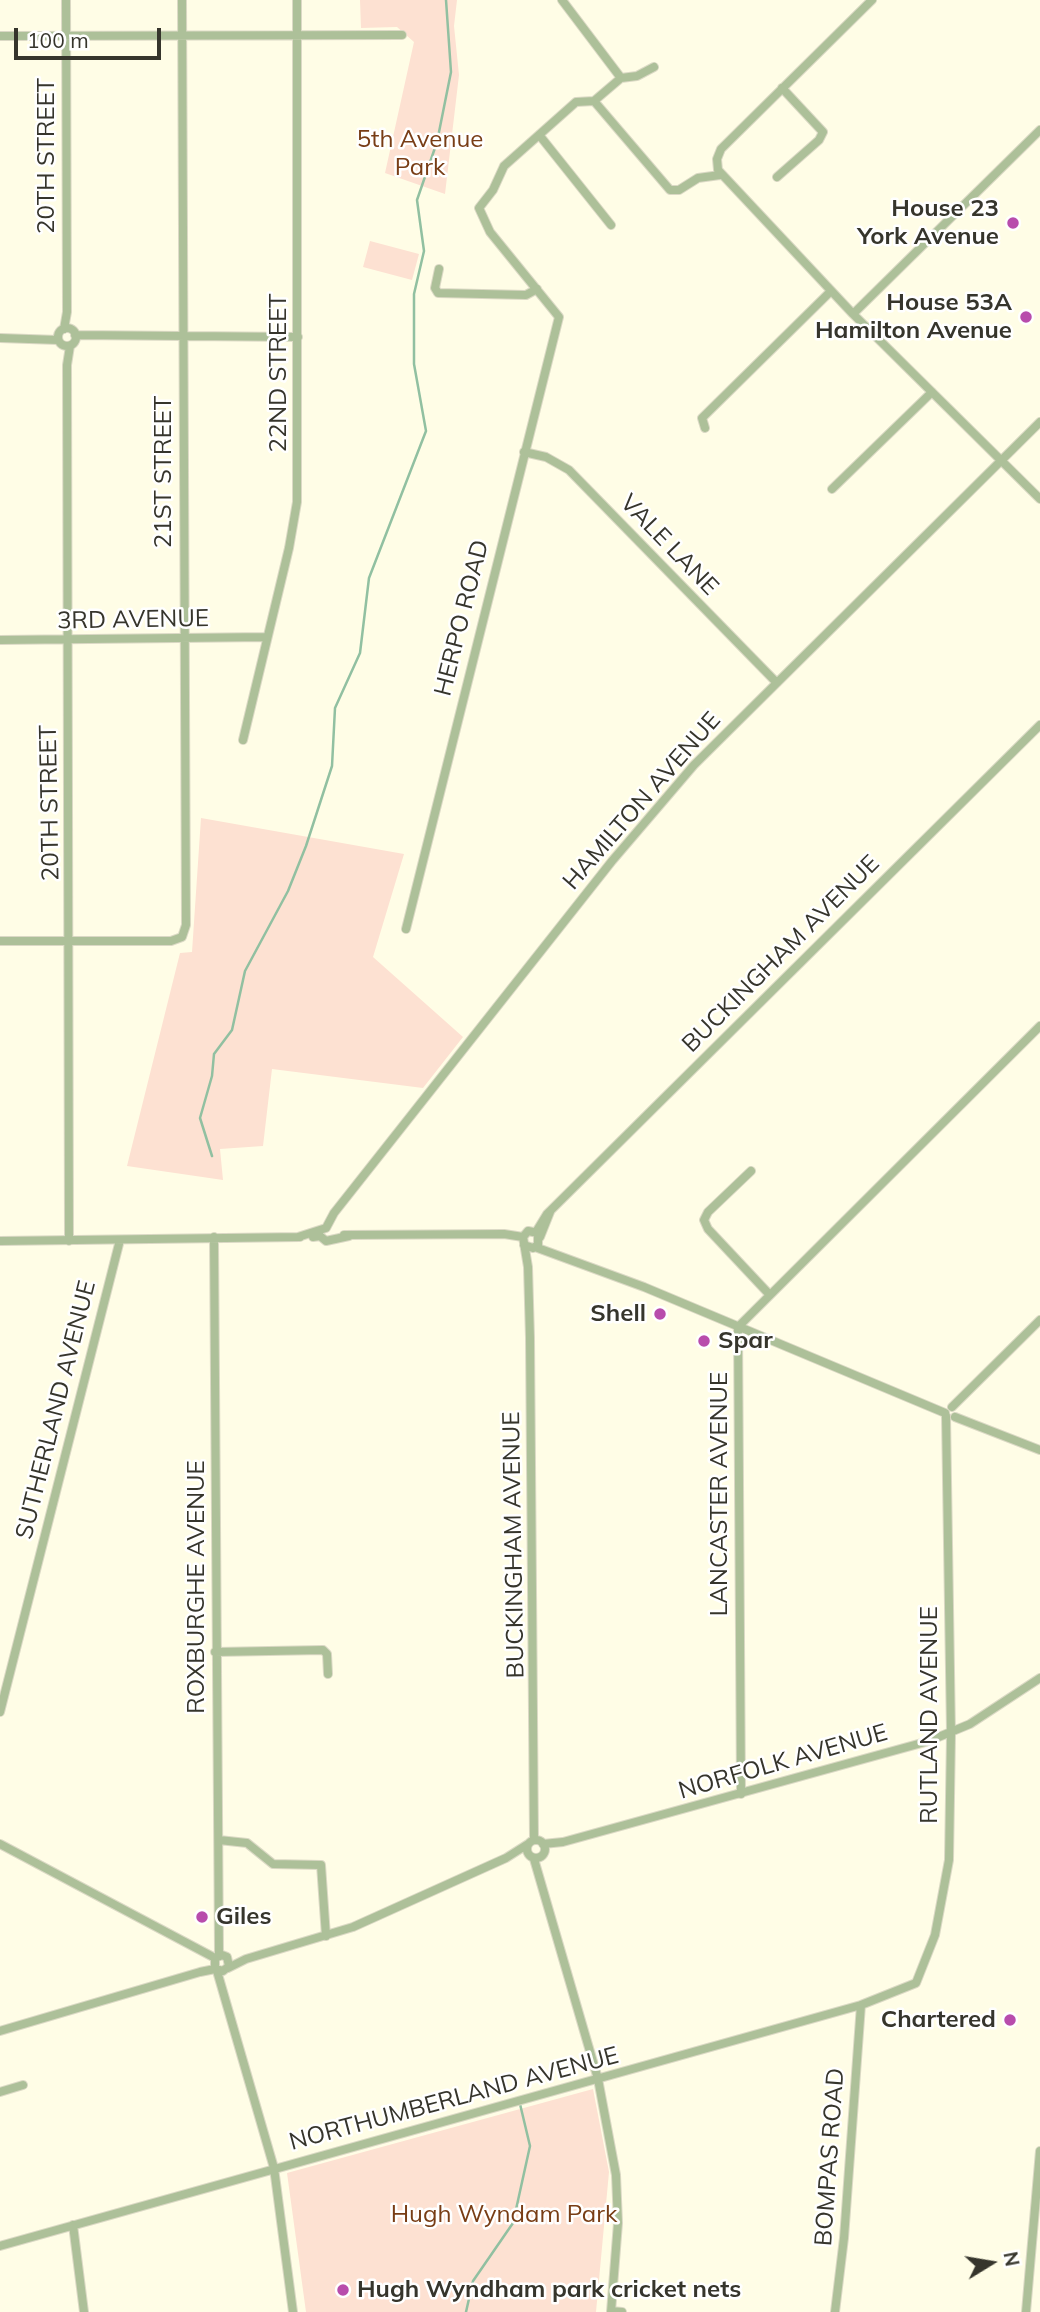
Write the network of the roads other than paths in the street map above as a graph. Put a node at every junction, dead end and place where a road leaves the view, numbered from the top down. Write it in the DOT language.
graph roads {
  1 [pos="66,0"];
  2 [pos="182,0"];
  3 [pos="297,0"];
  4 [pos="562,0"];
  5 [pos="872,0"];
  6 [pos="182,34"];
  7 [pos="402,35"];
  8 [pos="0,36"];
  9 [pos="65,36"];
  10 [pos="297,36"];
  11 [pos="654,67"];
  12 [pos="621,78"];
  13 [pos="782,88"];
  14 [pos="594,101"];
  15 [pos="1040,130"];
  16 [pos="540,136"];
  17 [pos="720,175"];
  18 [pos="777,177"];
  19 [pos="611,225"];
  20 [pos="439,269"];
  21 [pos="537,289"];
  22 [pos="831,291"];
  23 [pos="853,314"];
  24 [pos="182,336"];
  25 [pos="298,337"];
  26 [pos="0,338"];
  27 [pos="67,338"];
  28 [pos="932,392"];
  29 [pos="1040,422"];
  30 [pos="705,428"];
  31 [pos="524,452"];
  32 [pos="1001,460"];
  33 [pos="832,489"];
  34 [pos="1040,499"];
  35 [pos="267,637"];
  36 [pos="184,639"];
  37 [pos="0,640"];
  38 [pos="68,640"];
  39 [pos="776,682"];
  40 [pos="1040,725"];
  41 [pos="243,740"];
  42 [pos="406,929"];
  43 [pos="0,941"];
  44 [pos="70,942"];
  45 [pos="1040,1026"];
  46 [pos="751,1171"];
  47 [pos="327,1233"];
  48 [pos="214,1237"];
  49 [pos="532,1239"];
  50 [pos="120,1240"];
  51 [pos="0,1241"];
  52 [pos="69,1241"];
  53 [pos="769,1294"];
  54 [pos="1040,1320"];
  55 [pos="738,1327"];
  56 [pos="951,1413"];
  57 [pos="1040,1450"];
  58 [pos="215,1652"];
  59 [pos="328,1674"];
  60 [pos="1040,1678"];
  61 [pos="0,1712"];
  62 [pos="951,1734"];
  63 [pos="741,1794"];
  64 [pos="219,1840"];
  65 [pos="0,1844"];
  66 [pos="537,1849"];
  67 [pos="326,1936"];
  68 [pos="221,1963"];
  69 [pos="916,1983"];
  70 [pos="861,2005"];
  71 [pos="0,2031"];
  72 [pos="598,2080"];
  73 [pos="23,2085"];
  74 [pos="0,2092"];
  75 [pos="1040,2151"];
  76 [pos="274,2168"];
  77 [pos="73,2225"];
  78 [pos="0,2246"];
  79 [pos="611,2311"];
  80 [pos="84,2312"];
  81 [pos="293,2312"];
  82 [pos="622,2312"];
  83 [pos="835,2312"];
  84 [pos="1026,2312"];
  1 -- 9 [label="street, 20TH STREET"];
  2 -- 6 [label="street, 21ST STREET"];
  3 -- 10 [label="street, 22ND STREET"];
  4 -- 12 [label="street"];
  5 -- 13 [label="street"];
  6 -- 9 [label="street"];
  6 -- 10 [label="street"];
  6 -- 24 [label="street, 21ST STREET"];
  7 -- 10 [label="street"];
  8 -- 9 [label="street"];
  9 -- 27 [label="street, 20TH STREET"];
  10 -- 25 [label="street, 22ND STREET"];
  11 -- 12 [label="street"];
  12 -- 14 [label="street"];
  13 -- 17 [label="street"];
  13 -- 18 [label="street"];
  14 -- 16 [label="street"];
  14 -- 17 [label="street"];
  15 -- 23 [label="street"];
  16 -- 19 [label="street"];
  16 -- 21 [label="street"];
  17 -- 22 [label="street"];
  20 -- 21 [label="street"];
  21 -- 31 [label="street, HERPO ROAD"];
  22 -- 23 [label="street"];
  22 -- 30 [label="street"];
  23 -- 28 [label="street"];
  24 -- 25 [label="street"];
  24 -- 27 [label="street"];
  24 -- 36 [label="street, 21ST STREET"];
  25 -- 35 [label="street, 22ND STREET"];
  26 -- 27 [label="street"];
  27 -- 38 [label="street, 20TH STREET"];
  28 -- 32 [label="street"];
  28 -- 33 [label="street"];
  29 -- 32 [label="street, HAMILTON AVENUE"];
  31 -- 39 [label="street, VALE LANE"];
  31 -- 42 [label="street, HERPO ROAD"];
  32 -- 34 [label="street"];
  32 -- 39 [label="street, HAMILTON AVENUE"];
  35 -- 36 [label="street, 3RD AVENUE"];
  35 -- 41 [label="street, 22ND STREET"];
  36 -- 38 [label="street, 3RD AVENUE"];
  36 -- 44 [label="street, 21ST STREET"];
  37 -- 38 [label="street, 3RD AVENUE"];
  38 -- 44 [label="street, 20TH STREET"];
  39 -- 47 [label="street, HAMILTON AVENUE"];
  40 -- 49 [label="street, BUCKINGHAM AVENUE"];
  43 -- 44 [label="street"];
  44 -- 52 [label="street, 20TH STREET"];
  45 -- 53 [label="street"];
  46 -- 53 [label="street"];
  47 -- 48 [label="street"];
  47 -- 49 [label="street"];
  48 -- 50 [label="street"];
  48 -- 58 [label="street, ROXBURGHE AVENUE"];
  49 -- 55 [label="street"];
  49 -- 66 [label="street, BUCKINGHAM AVENUE"];
  50 -- 52 [label="street"];
  50 -- 61 [label="street, SUTHERLAND AVENUE"];
  51 -- 52 [label="street"];
  53 -- 55 [label="street"];
  54 -- 56 [label="street, RUTLAND AVENUE"];
  55 -- 56 [label="street"];
  55 -- 63 [label="street, LANCASTER AVENUE"];
  56 -- 57 [label="street"];
  56 -- 62 [label="street, RUTLAND AVENUE"];
  58 -- 59 [label="street"];
  58 -- 64 [label="street, ROXBURGHE AVENUE"];
  60 -- 62 [label="street, NORFOLK AVENUE"];
  62 -- 63 [label="street, NORFOLK AVENUE"];
  62 -- 69 [label="street, RUTLAND AVENUE"];
  63 -- 66 [label="street, NORFOLK AVENUE"];
  64 -- 67 [label="street"];
  64 -- 68 [label="street, ROXBURGHE AVENUE"];
  65 -- 68 [label="street"];
  66 -- 67 [label="street"];
  66 -- 72 [label="street"];
  67 -- 68 [label="street"];
  68 -- 71 [label="street"];
  68 -- 76 [label="street, ROXBURGHE AVENUE"];
  69 -- 70 [label="street, NORTHUMBERLAND AVENUE"];
  70 -- 72 [label="street, NORTHUMBERLAND AVENUE"];
  70 -- 83 [label="street, BOMPAS ROAD"];
  72 -- 76 [label="street, NORTHUMBERLAND AVENUE"];
  72 -- 79 [label="street"];
  73 -- 74 [label="street"];
  75 -- 84 [label="street"];
  76 -- 77 [label="street, NORTHUMBERLAND AVENUE"];
  76 -- 81 [label="street, ROXBURGHE AVENUE"];
  77 -- 78 [label="street, NORTHUMBERLAND AVENUE"];
  77 -- 80 [label="street"];
  79 -- 82 [label="street"];
}
